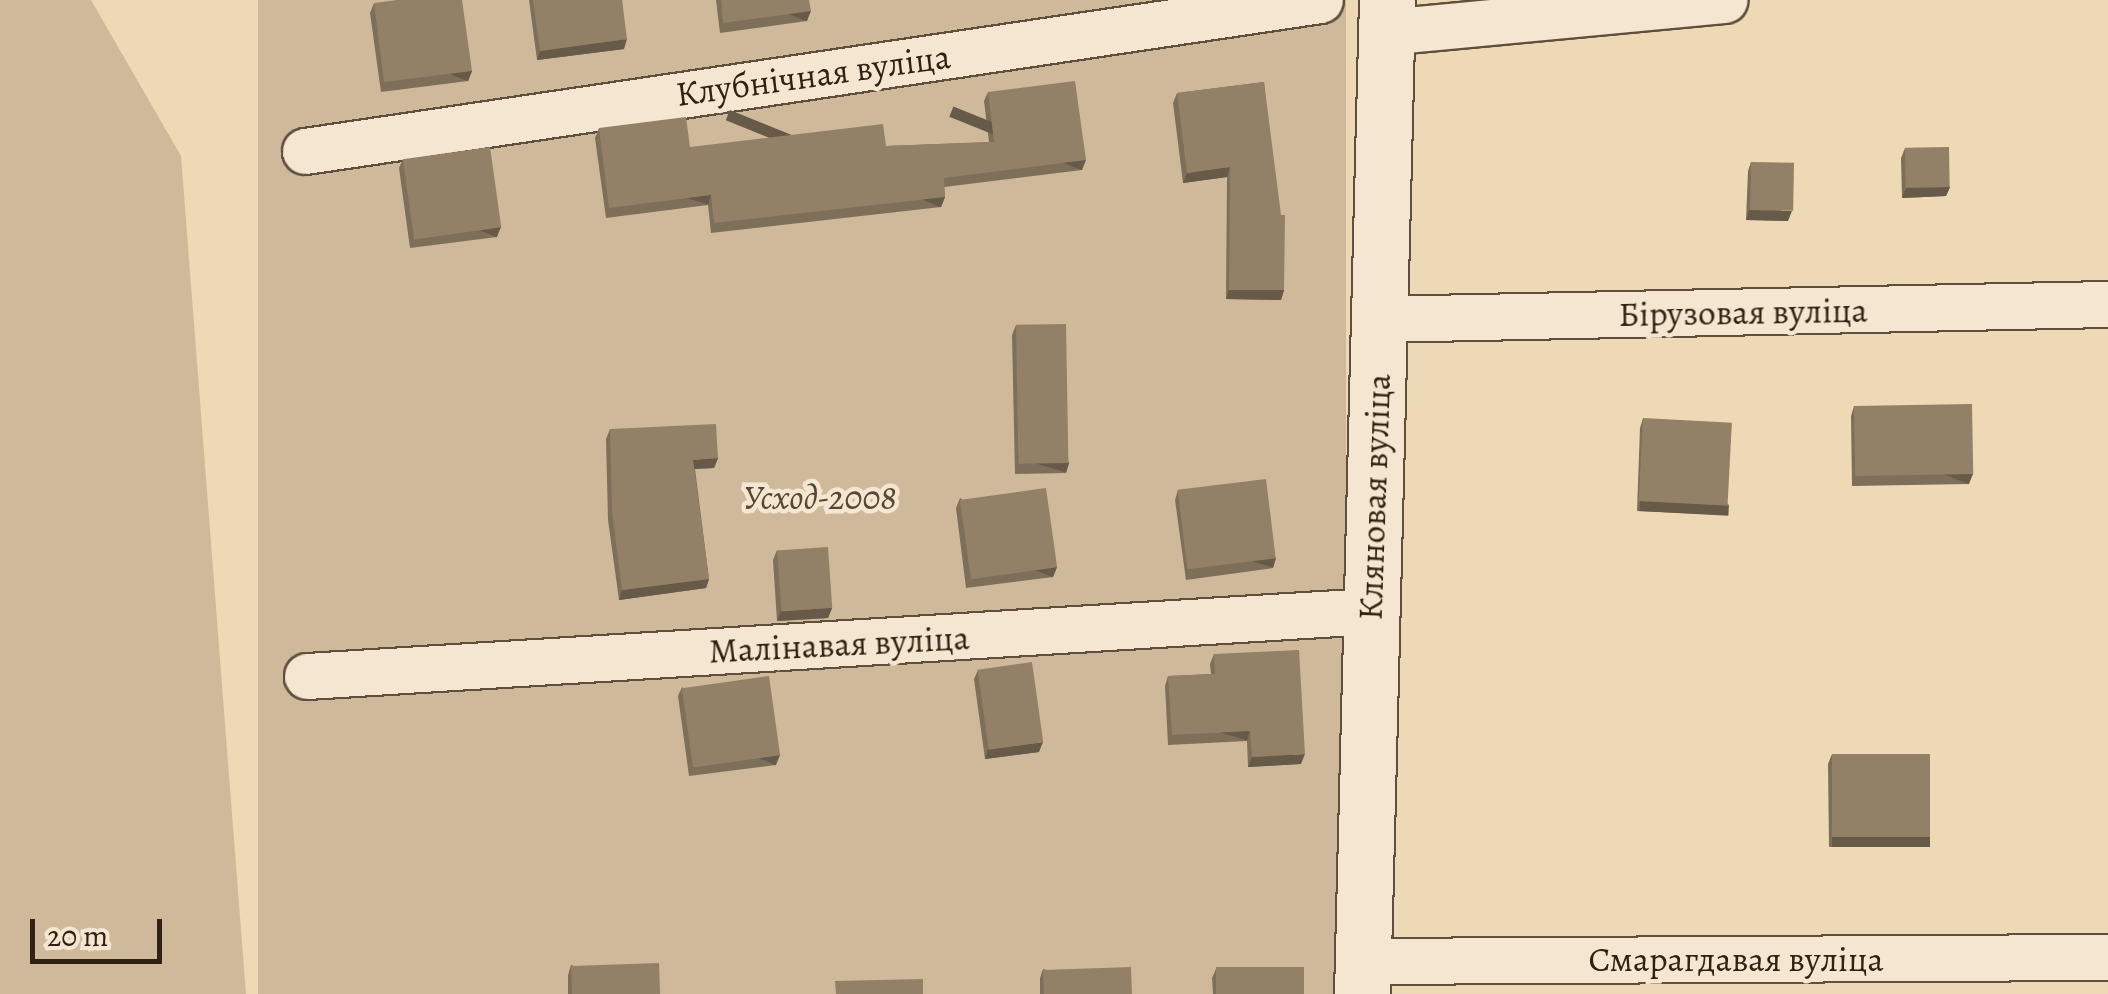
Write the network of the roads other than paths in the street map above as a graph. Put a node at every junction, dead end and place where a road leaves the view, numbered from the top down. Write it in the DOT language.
graph roads {
  1 [pos="1320,0"];
  2 [pos="1724,0"];
  3 [pos="1386,16"];
  4 [pos="305,151"];
  5 [pos="2108,304"];
  6 [pos="1379,319"];
  7 [pos="1370,611"];
  8 [pos="307,676"];
  9 [pos="2108,957"];
  10 [pos="1363,977"];
  1 -- 4 [label="street, Клубнічная вуліца"];
  2 -- 3 [label="street"];
  3 -- 6 [label="street, Кляновая вуліца"];
  5 -- 6 [label="street, Бірузовая вуліца"];
  6 -- 7 [label="street, Кляновая вуліца"];
  7 -- 8 [label="street, Малінавая вуліца"];
  7 -- 10 [label="street, Кляновая вуліца"];
  9 -- 10 [label="street, Смарагдавая вуліца"];
}
